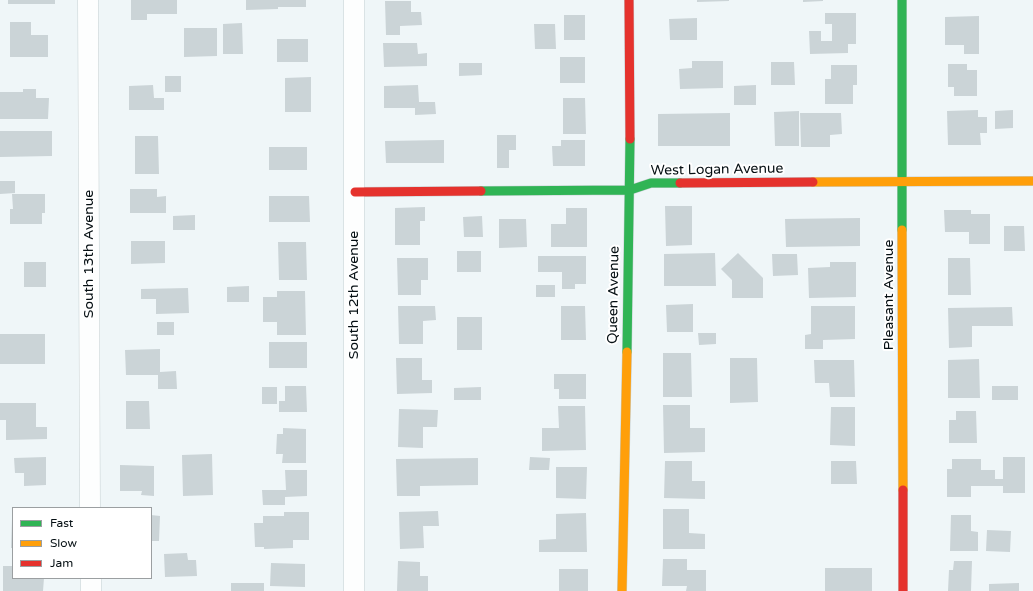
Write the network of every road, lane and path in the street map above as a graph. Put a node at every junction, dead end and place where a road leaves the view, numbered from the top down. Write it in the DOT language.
graph roads {
  1 [pos="88,0"];
  2 [pos="354,0"];
  3 [pos="629,0"];
  4 [pos="902,0"];
  5 [pos="903,181"];
  6 [pos="1033,181"];
  7 [pos="630,190"];
  8 [pos="355,192"];
  9 [pos="90,507"];
  10 [pos="91,579"];
  11 [pos="91,591"];
  12 [pos="354,591"];
  13 [pos="622,591"];
  14 [pos="903,591"];
  1 -- 9 [label="street, South 13th Avenue"];
  2 -- 8 [label="street, South 12th Avenue"];
  3 -- 7 [label="street, Queen Avenue"];
  4 -- 5 [label="street, Pleasant Avenue"];
  5 -- 6 [label="street, West Logan Avenue"];
  5 -- 7 [label="street, West Logan Avenue"];
  5 -- 14 [label="street, Pleasant Avenue"];
  7 -- 8 [label="street, West Logan Avenue"];
  7 -- 13 [label="street, Queen Avenue"];
  8 -- 12 [label="street, South 12th Avenue"];
  10 -- 11 [label="street"];
}
